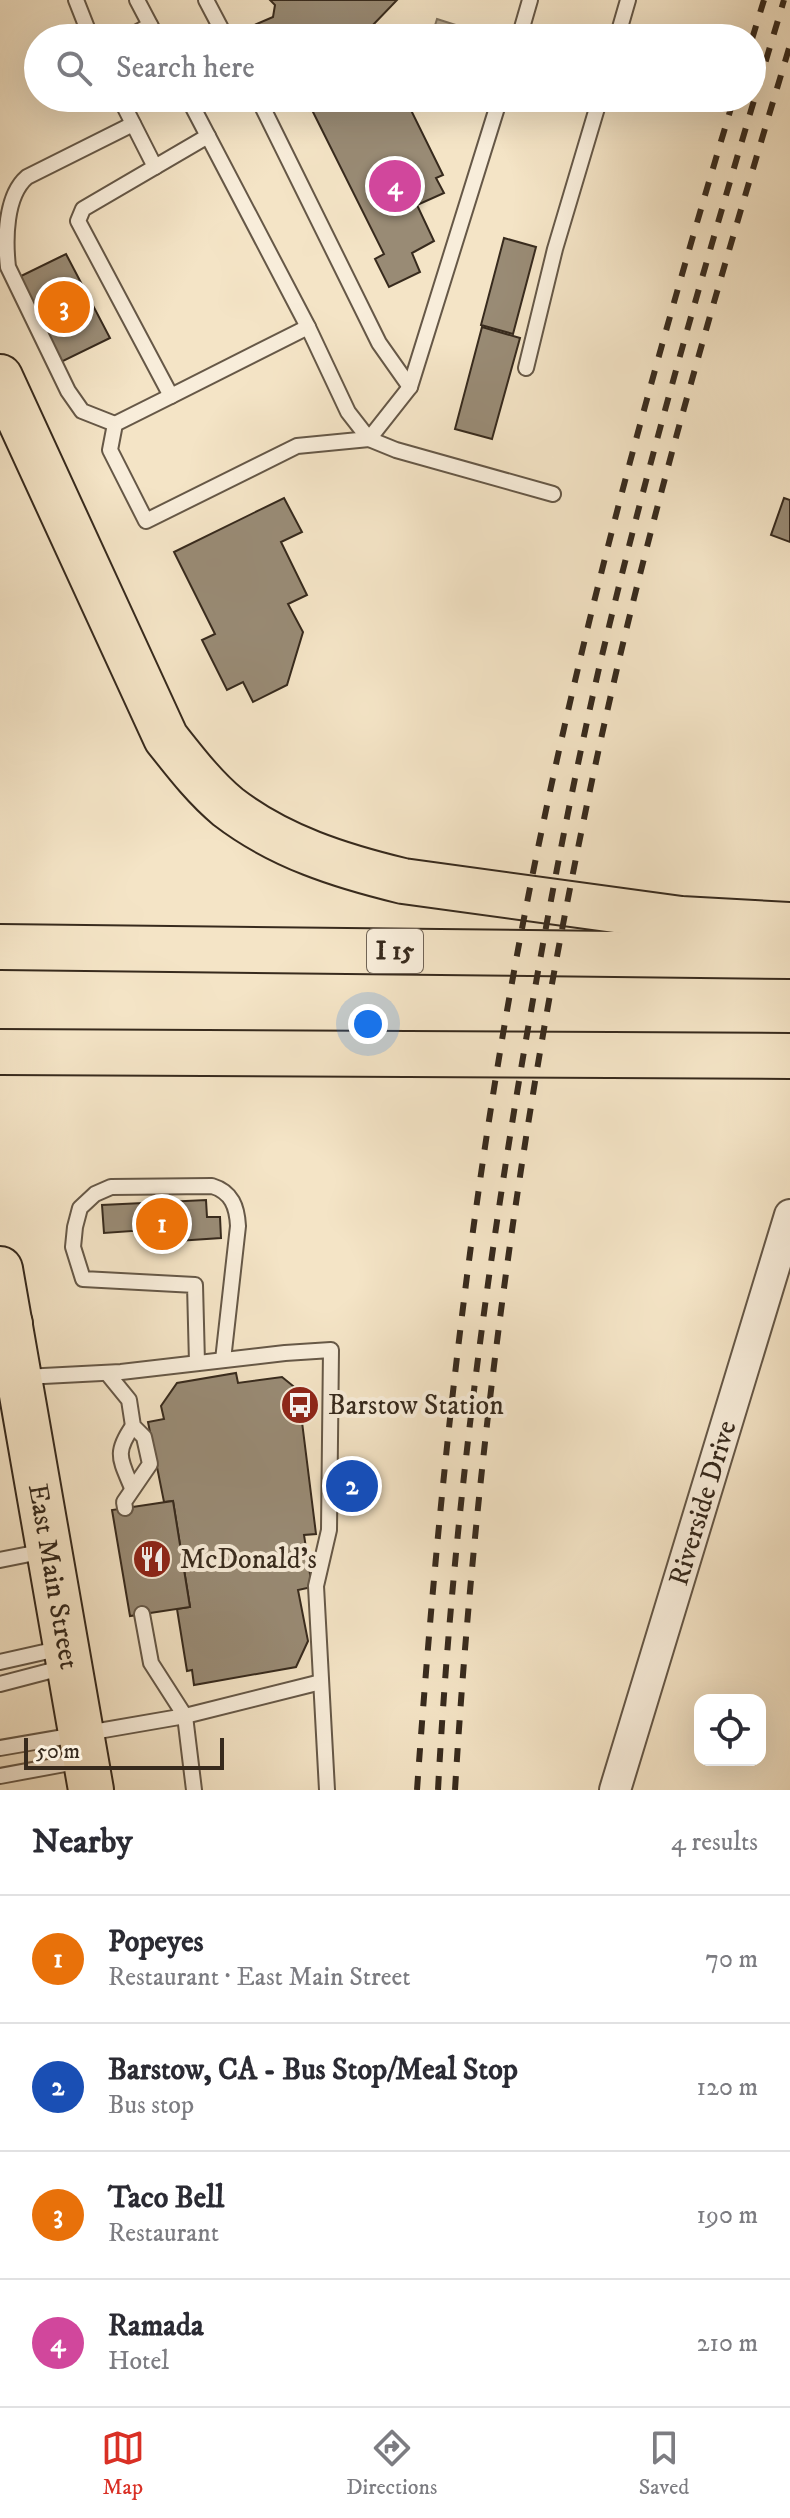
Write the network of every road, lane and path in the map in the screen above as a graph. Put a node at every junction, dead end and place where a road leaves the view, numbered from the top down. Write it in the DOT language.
graph roads {
  1 [pos="76,0"];
  2 [pos="137,0"];
  3 [pos="206,0"];
  4 [pos="530,0"];
  5 [pos="628,0"];
  6 [pos="85,24"];
  7 [pos="150,24"];
  8 [pos="219,24"];
  9 [pos="523,24"];
  10 [pos="621,24"];
  11 [pos="127,112"];
  12 [pos="195,112"];
  13 [pos="265,112"];
  14 [pos="496,112"];
  15 [pos="596,112"];
  16 [pos="133,124"];
  17 [pos="208,136"];
  18 [pos="155,167"];
  19 [pos="308,327"];
  20 [pos="526,368"];
  21 [pos="2,385"];
  22 [pos="410,387"];
  23 [pos="171,396"];
  24 [pos="115,424"];
  25 [pos="369,439"];
  26 [pos="553,494"];
  27 [pos="790,925"];
  28 [pos="0,947"];
  29 [pos="790,956"];
  30 [pos="0,1052"];
  31 [pos="87,1052"];
  32 [pos="790,1056"];
  33 [pos="0,1076"];
  34 [pos="790,1215"];
  35 [pos="0,1269"];
  36 [pos="3,1325"];
  37 [pos="223,1360"];
  38 [pos="197,1363"];
  39 [pos="107,1373"];
  40 [pos="19,1397"];
  41 [pos="133,1426"];
  42 [pos="132,1488"];
  43 [pos="125,1508"];
  44 [pos="49,1550"];
  45 [pos="0,1560"];
  46 [pos="142,1614"];
  47 [pos="68,1656"];
  48 [pos="0,1662"];
  49 [pos="321,1682"];
  50 [pos="0,1684"];
  51 [pos="185,1716"];
  52 [pos="0,1748"];
  53 [pos="86,1762"];
  54 [pos="0,1776"];
  55 [pos="194,1790"];
  56 [pos="327,1790"];
  57 [pos="615,1790"];
  1 -- 6 [label="lane"];
  2 -- 7 [label="lane"];
  3 -- 8 [label="lane"];
  4 -- 9 [label="lane"];
  5 -- 10 [label="lane"];
  11 -- 16 [label="lane"];
  12 -- 17 [label="lane"];
  13 -- 22 [label="lane"];
  14 -- 22 [label="lane"];
  15 -- 20 [label="lane"];
  16 -- 18 [label="lane"];
  16 -- 24 [label="lane"];
  17 -- 18 [label="lane"];
  17 -- 19 [label="lane"];
  18 -- 23 [label="lane"];
  19 -- 23 [label="lane"];
  19 -- 25 [label="lane"];
  21 -- 27 [label="main road"];
  22 -- 25 [label="lane"];
  23 -- 24 [label="lane"];
  24 -- 25 [label="lane"];
  25 -- 26 [label="lane"];
  28 -- 29 [label="main road, I 15"];
  30 -- 31 [label="main road"];
  31 -- 32 [label="main road"];
  31 -- 33 [label="main road"];
  34 -- 57 [label="street, Riverside Drive"];
  35 -- 36 [label="main road, East Main Street"];
  36 -- 40 [label="main road, East Main Street"];
  37 -- 38 [label="lane"];
  37 -- 38 [label="lane"];
  37 -- 49 [label="lane"];
  38 -- 39 [label="lane"];
  39 -- 40 [label="lane"];
  39 -- 41 [label="lane"];
  40 -- 44 [label="main road, East Main Street"];
  41 -- 42 [label="lane"];
  41 -- 42 [label="lane"];
  42 -- 43 [label="lane"];
  44 -- 45 [label="lane"];
  44 -- 47 [label="main road, East Main Street"];
  46 -- 51 [label="lane"];
  47 -- 48 [label="lane"];
  47 -- 50 [label="lane"];
  47 -- 53 [label="main road, East Main Street"];
  49 -- 51 [label="lane"];
  49 -- 56 [label="lane"];
  51 -- 53 [label="lane"];
  51 -- 55 [label="lane"];
  52 -- 53 [label="lane"];
  53 -- 54 [label="lane"];
}
